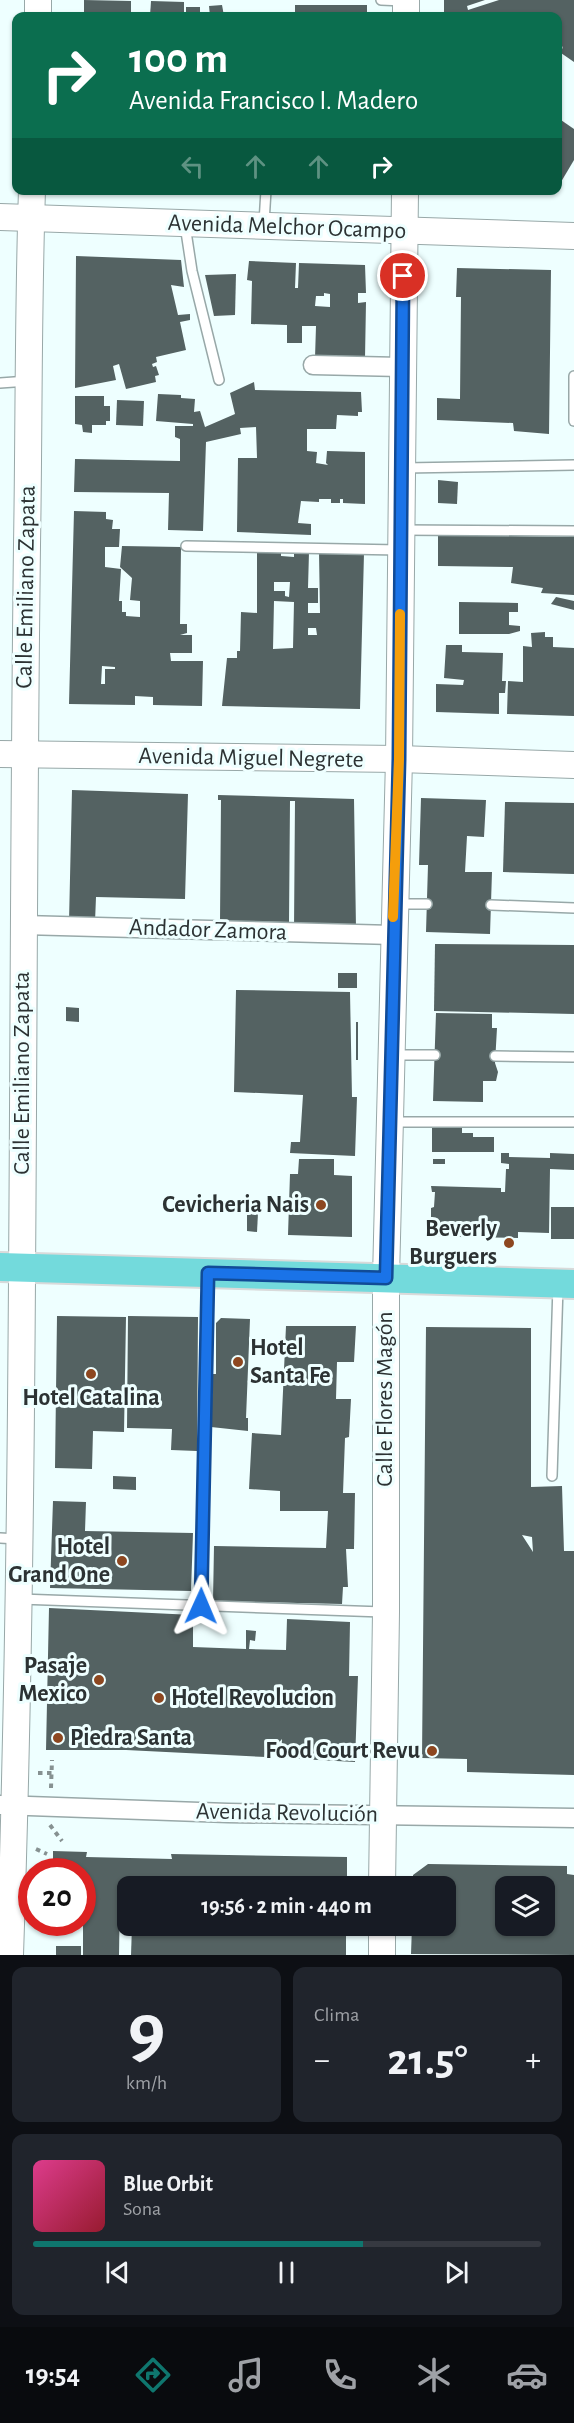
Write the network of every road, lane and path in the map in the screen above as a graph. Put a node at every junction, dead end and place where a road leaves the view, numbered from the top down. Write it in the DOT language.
graph roads {
  1 [pos="32,195"];
  2 [pos="266,195"];
  3 [pos="405,195"];
  4 [pos="0,217"];
  5 [pos="31,218"];
  6 [pos="185,223"];
  7 [pos="264,226"];
  8 [pos="404,231"];
  9 [pos="574,236"];
  10 [pos="313,365"];
  11 [pos="401,367"];
  12 [pos="574,376"];
  13 [pos="29,381"];
  14 [pos="219,381"];
  15 [pos="0,383"];
  16 [pos="574,421"];
  17 [pos="574,465"];
  18 [pos="401,468"];
  19 [pos="574,531"];
  20 [pos="400,540"];
  21 [pos="186,546"];
  22 [pos="12,755"];
  23 [pos="399,759"];
  24 [pos="574,765"];
  25 [pos="393,904"];
  26 [pos="427,904"];
  27 [pos="491,905"];
  28 [pos="574,908"];
  29 [pos="23,925"];
  30 [pos="393,935"];
  31 [pos="390,1054"];
  32 [pos="435,1055"];
  33 [pos="495,1056"];
  34 [pos="574,1057"];
  35 [pos="389,1122"];
  36 [pos="574,1122"];
  37 [pos="11,1267"];
  38 [pos="208,1273"];
  39 [pos="386,1278"];
  40 [pos="566,1284"];
  41 [pos="552,1476"];
  42 [pos="9,1539"];
  43 [pos="17,1599"];
  44 [pos="201,1606"];
  45 [pos="386,1612"];
  46 [pos="8,1805"];
  47 [pos="382,1814"];
  48 [pos="574,1818"];
  49 [pos="382,1876"];
  50 [pos="382,1936"];
  51 [pos="10,1955"];
  52 [pos="382,1955"];
  1 -- 5 [label="street, Calle Emiliano Zapata"];
  2 -- 7 [label="lane"];
  3 -- 8 [label="street, Calle Flores Magón"];
  4 -- 5 [label="street, Avenida Melchor Ocampo"];
  5 -- 6 [label="street, Avenida Melchor Ocampo"];
  5 -- 13 [label="street, Calle Emiliano Zapata"];
  6 -- 7 [label="street, Avenida Melchor Ocampo"];
  6 -- 14 [label="lane"];
  7 -- 8 [label="street, Avenida Melchor Ocampo"];
  8 -- 9 [label="street, Avenida Melchor Ocampo"];
  8 -- 11 [label="street, Calle Flores Magón"];
  10 -- 11 [label="street"];
  11 -- 18 [label="street, Calle Flores Magón"];
  12 -- 16 [label="lane"];
  13 -- 15 [label="lane"];
  13 -- 22 [label="street, Calle Emiliano Zapata"];
  17 -- 18 [label="lane"];
  18 -- 20 [label="street, Calle Flores Magón"];
  19 -- 20 [label="lane"];
  20 -- 21 [label="lane"];
  20 -- 23 [label="street, Calle Flores Magón"];
  22 -- 23 [label="street, Avenida Miguel Negrete"];
  22 -- 29 [label="street, Calle Emiliano Zapata"];
  23 -- 24 [label="street, Avenida Miguel Negrete"];
  23 -- 25 [label="street, Calle Flores Magón"];
  25 -- 26 [label="lane"];
  25 -- 30 [label="street, Calle Flores Magón"];
  27 -- 28 [label="lane"];
  29 -- 30 [label="street, Andador Zamora"];
  29 -- 37 [label="street, Calle Emiliano Zapata"];
  30 -- 31 [label="street, Calle Flores Magón"];
  31 -- 32 [label="lane"];
  31 -- 35 [label="street, Calle Flores Magón"];
  33 -- 34 [label="lane"];
  35 -- 36 [label="lane"];
  35 -- 39 [label="street, Calle Flores Magón"];
  37 -- 38 [label="main road"];
  37 -- 42 [label="street, Calle Emiliano Zapata"];
  38 -- 39 [label="main road"];
  38 -- 44 [label="lane"];
  39 -- 40 [label="main road"];
  39 -- 45 [label="street, Calle Flores Magón"];
  40 -- 41 [label="lane"];
  42 -- 43 [label="street, Calle Emiliano Zapata"];
  43 -- 44 [label="lane"];
  43 -- 46 [label="street, Calle Emiliano Zapata"];
  44 -- 45 [label="lane"];
  45 -- 47 [label="street, Calle Flores Magón"];
  46 -- 47 [label="street, Avenida Revolución"];
  46 -- 51 [label="street, Calle Emiliano Zapata"];
  47 -- 48 [label="street, Avenida Revolución"];
  47 -- 49 [label="street, Calle Flores Magón"];
  50 -- 52 [label="street"];
}
